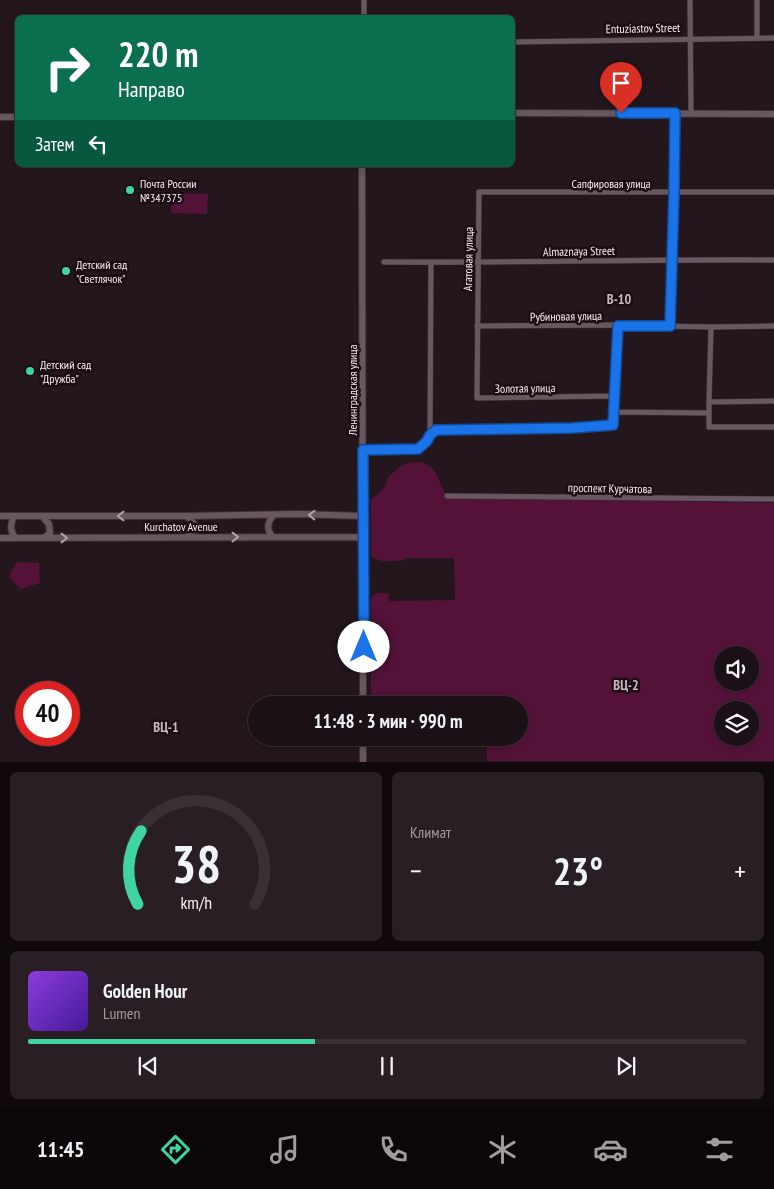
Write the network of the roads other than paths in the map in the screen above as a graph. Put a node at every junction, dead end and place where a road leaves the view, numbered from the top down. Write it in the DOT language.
graph roads {
  1 [pos="364,0"];
  2 [pos="690,0"];
  3 [pos="757,0"];
  4 [pos="364,15"];
  5 [pos="757,38"];
  6 [pos="774,38"];
  7 [pos="690,39"];
  8 [pos="515,42"];
  9 [pos="0,113"];
  10 [pos="15,113"];
  11 [pos="515,113"];
  12 [pos="675,113"];
  13 [pos="692,113"];
  14 [pos="774,114"];
  15 [pos="0,117"];
  16 [pos="15,117"];
  17 [pos="361,167"];
  18 [pos="361,167"];
  19 [pos="479,192"];
  20 [pos="774,192"];
  21 [pos="674,193"];
  22 [pos="672,259"];
  23 [pos="774,260"];
  24 [pos="384,262"];
  25 [pos="432,262"];
  26 [pos="478,262"];
  27 [pos="477,326"];
  28 [pos="618,326"];
  29 [pos="670,326"];
  30 [pos="774,326"];
  31 [pos="711,327"];
  32 [pos="615,396"];
  33 [pos="774,401"];
  34 [pos="709,402"];
  35 [pos="614,412"];
  36 [pos="709,413"];
  37 [pos="774,427"];
  38 [pos="430,435"];
  39 [pos="363,450"];
  40 [pos="447,496"];
  41 [pos="774,499"];
  42 [pos="274,515"];
  43 [pos="0,516"];
  44 [pos="14,516"];
  45 [pos="42,516"];
  46 [pos="188,516"];
  47 [pos="362,516"];
  48 [pos="187,537"];
  49 [pos="273,537"];
  50 [pos="362,537"];
  51 [pos="0,538"];
  52 [pos="15,538"];
  53 [pos="44,538"];
  54 [pos="363,696"];
  55 [pos="362,746"];
  56 [pos="362,762"];
  1 -- 4 [label="street"];
  2 -- 7 [label="street"];
  3 -- 5 [label="street"];
  5 -- 6 [label="street, Entuziastov Street"];
  5 -- 7 [label="street, Entuziastov Street"];
  7 -- 8 [label="street, Entuziastov Street"];
  7 -- 13 [label="street"];
  9 -- 10 [label="street"];
  11 -- 12 [label="street"];
  12 -- 13 [label="street"];
  12 -- 21 [label="street"];
  13 -- 14 [label="street"];
  15 -- 16 [label="street"];
  17 -- 39 [label="street, Ленинградская улица"];
  18 -- 47 [label="street"];
  19 -- 21 [label="street, Сапфировая улица"];
  19 -- 26 [label="street, Агатовая улица"];
  20 -- 21 [label="street, Сапфировая улица"];
  21 -- 22 [label="street"];
  22 -- 23 [label="street, Almaznaya Street"];
  22 -- 26 [label="street, Almaznaya Street"];
  22 -- 29 [label="street"];
  24 -- 25 [label="street, Almaznaya Street"];
  25 -- 26 [label="street, Almaznaya Street"];
  25 -- 38 [label="street"];
  26 -- 27 [label="street, Агатовая улица"];
  27 -- 28 [label="street, Рубиновая улица"];
  27 -- 32 [label="street, Золотая улица"];
  28 -- 29 [label="street, Рубиновая улица"];
  28 -- 32 [label="street"];
  29 -- 31 [label="street, Рубиновая улица"];
  30 -- 31 [label="street, Рубиновая улица"];
  31 -- 34 [label="street"];
  32 -- 35 [label="street"];
  33 -- 34 [label="street"];
  34 -- 36 [label="street"];
  35 -- 36 [label="street"];
  35 -- 38 [label="street"];
  36 -- 37 [label="street"];
  38 -- 39 [label="street"];
  39 -- 47 [label="street, Ленинградская улица"];
  40 -- 41 [label="street, проспект Курчатова"];
  42 -- 46 [label="street, Kurchatov Avenue"];
  47 -- 42 [label="street, Kurchatov Avenue, one-way"];
  42 -- 49 [label="street"];
  43 -- 44 [label="street, Kurchatov Avenue"];
  44 -- 45 [label="street, Kurchatov Avenue"];
  44 -- 52 [label="street"];
  46 -- 45 [label="street, Kurchatov Avenue, one-way"];
  45 -- 53 [label="street"];
  46 -- 48 [label="street"];
  47 -- 50 [label="street, Ленинградская улица"];
  48 -- 49 [label="street, Kurchatov Avenue, one-way"];
  53 -- 48 [label="street, Kurchatov Avenue, one-way"];
  49 -- 50 [label="street, Kurchatov Avenue"];
  50 -- 54 [label="street, Ленинградская улица"];
  51 -- 52 [label="street, Kurchatov Avenue"];
  52 -- 53 [label="street, Kurchatov Avenue"];
  55 -- 56 [label="street"];
}
